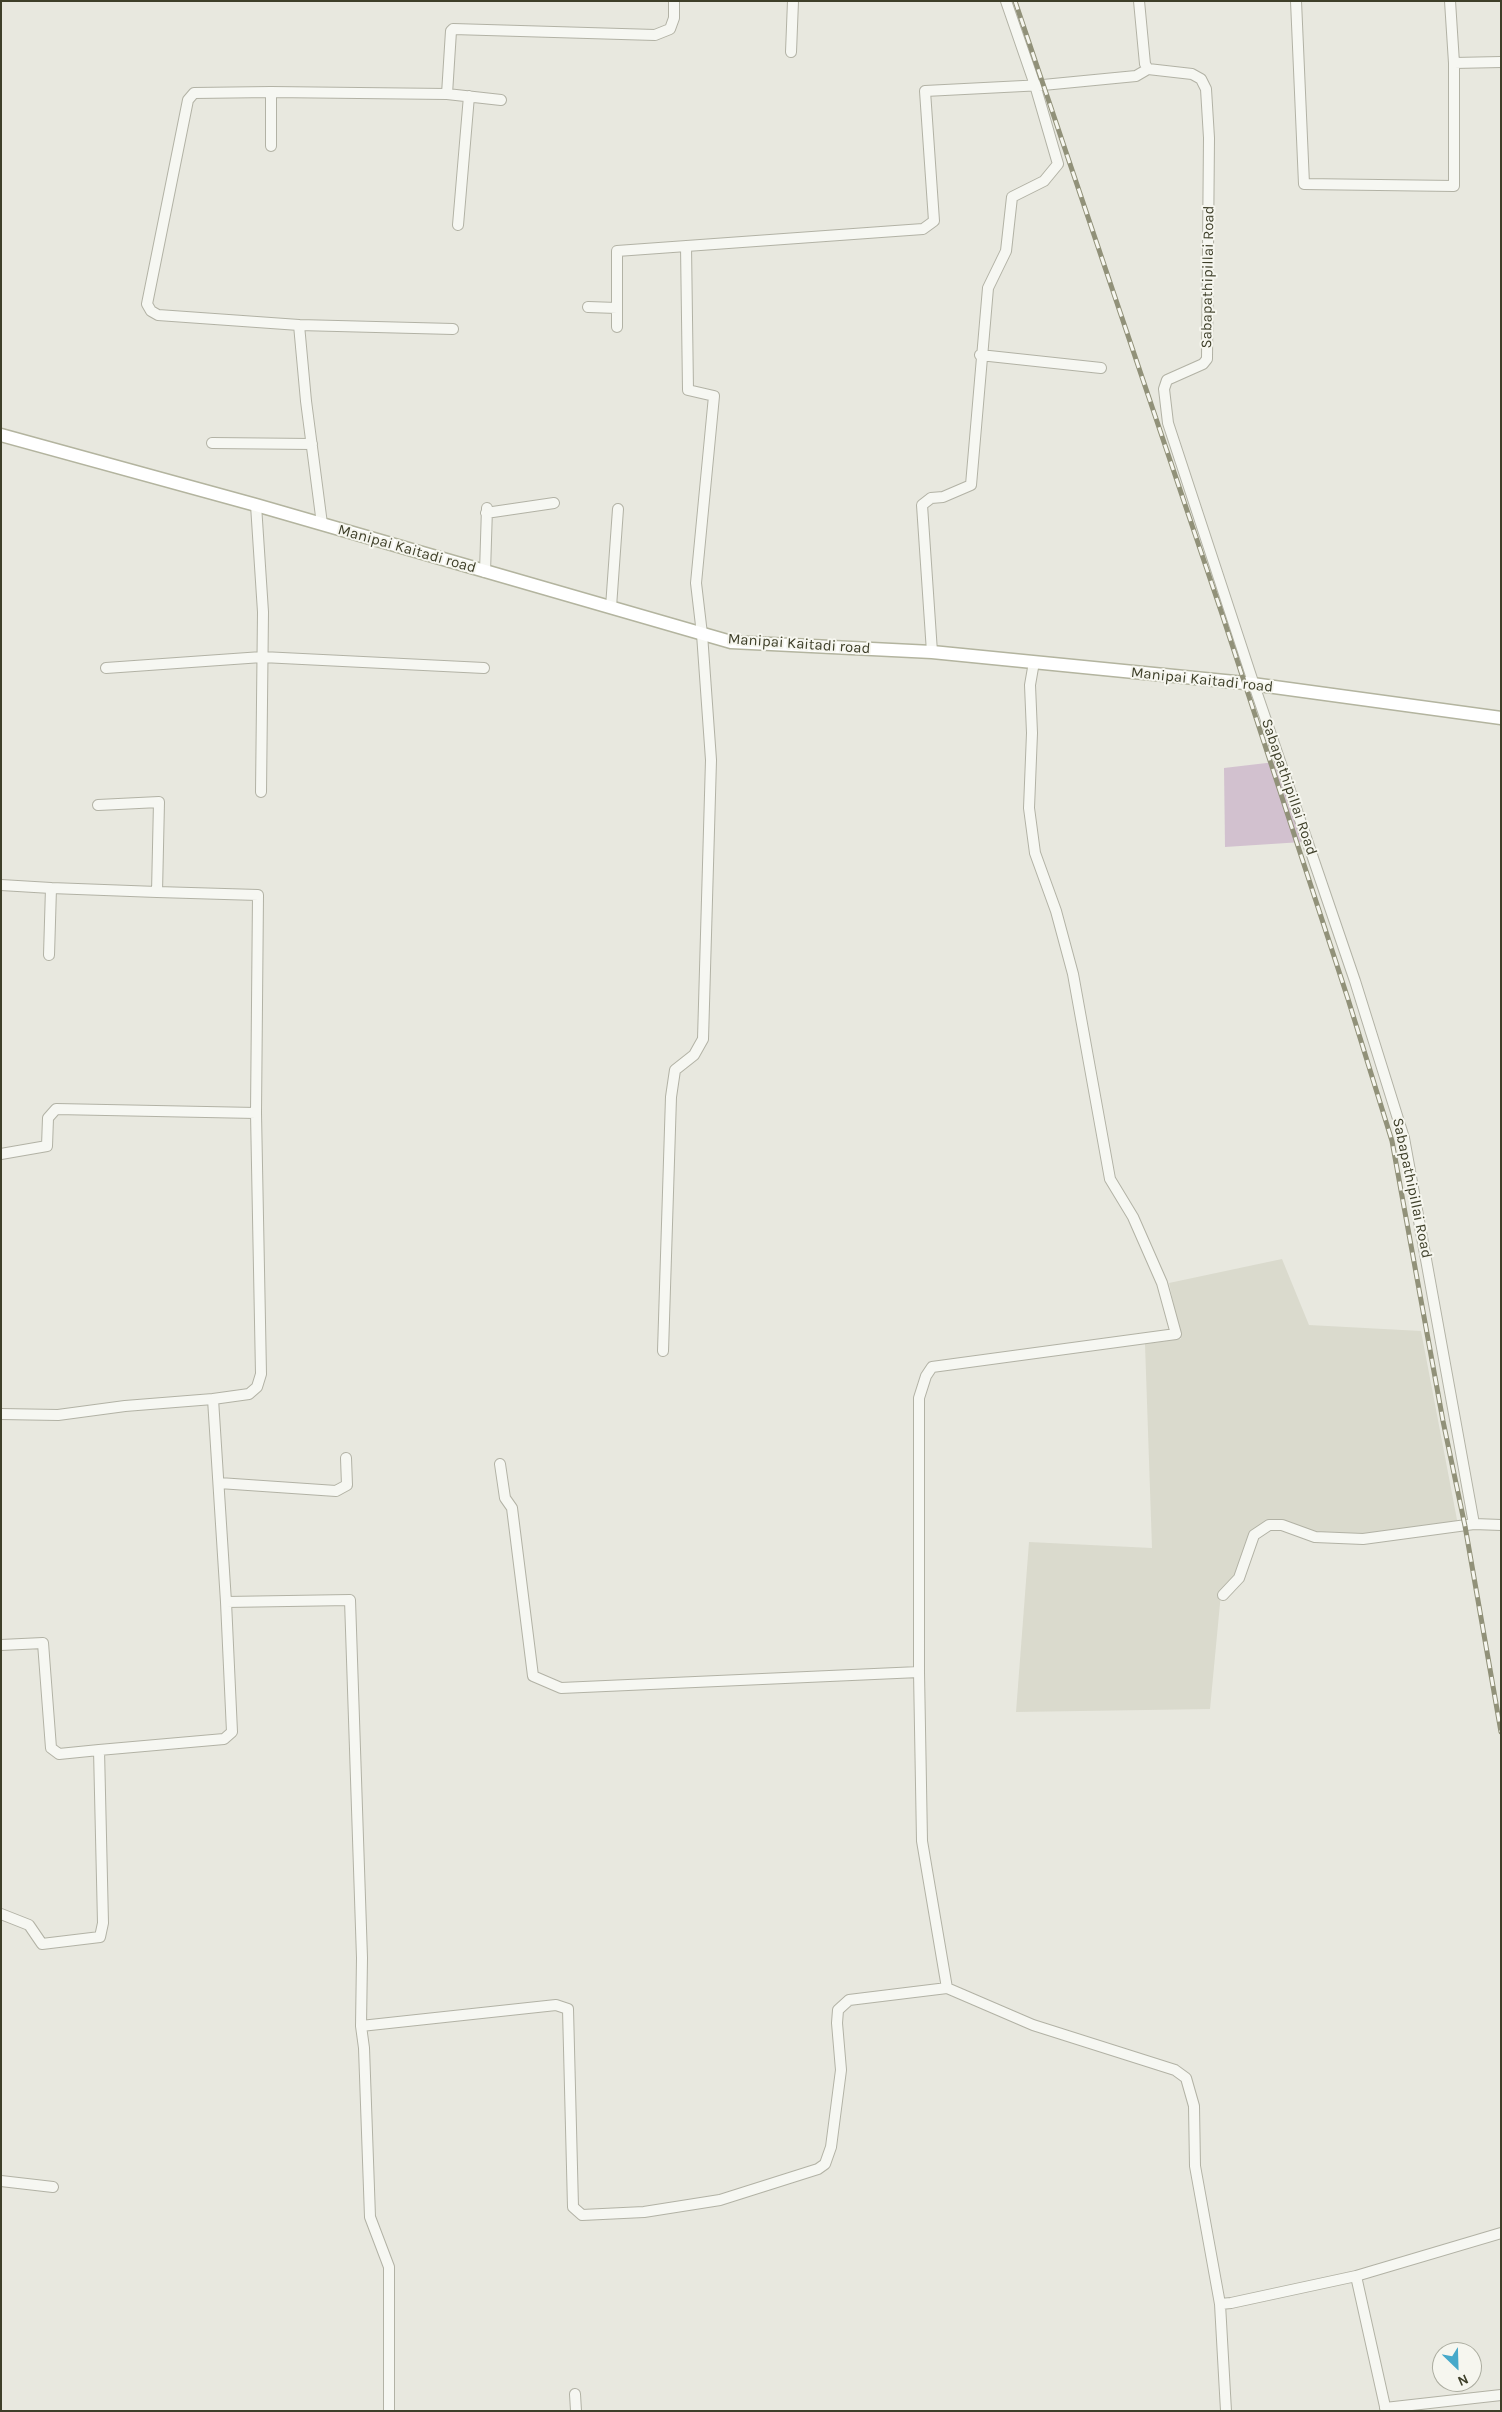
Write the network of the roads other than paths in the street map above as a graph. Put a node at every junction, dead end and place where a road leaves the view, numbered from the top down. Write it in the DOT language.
graph roads {
  1 [pos="674,1"];
  2 [pos="793,1"];
  3 [pos="1006,1"];
  4 [pos="1139,1"];
  5 [pos="1296,1"];
  6 [pos="1450,1"];
  7 [pos="791,52"];
  8 [pos="1501,62"];
  9 [pos="1454,63"];
  10 [pos="1148,69"];
  11 [pos="1034,85"];
  12 [pos="271,92"];
  13 [pos="447,94"];
  14 [pos="469,96"];
  15 [pos="501,100"];
  16 [pos="271,146"];
  17 [pos="458,225"];
  18 [pos="686,246"];
  19 [pos="588,308"];
  20 [pos="617,308"];
  21 [pos="299,325"];
  22 [pos="617,328"];
  23 [pos="453,329"];
  24 [pos="980,355"];
  25 [pos="1101,368"];
  26 [pos="1,435"];
  27 [pos="212,443"];
  28 [pos="312,444"];
  29 [pos="554,503"];
  30 [pos="256,505"];
  31 [pos="618,509"];
  32 [pos="322,524"];
  33 [pos="485,572"];
  34 [pos="611,608"];
  35 [pos="702,634"];
  36 [pos="932,652"];
  37 [pos="262,657"];
  38 [pos="1034,662"];
  39 [pos="106,668"];
  40 [pos="484,668"];
  41 [pos="1254,685"];
  42 [pos="1501,718"];
  43 [pos="261,792"];
  44 [pos="98,805"];
  45 [pos="1,885"];
  46 [pos="51,888"];
  47 [pos="157,892"];
  48 [pos="49,955"];
  49 [pos="256,1113"];
  50 [pos="1,1154"];
  51 [pos="663,1351"];
  52 [pos="213,1399"];
  53 [pos="1,1414"];
  54 [pos="346,1458"];
  55 [pos="500,1464"];
  56 [pos="219,1483"];
  57 [pos="1474,1524"];
  58 [pos="1501,1525"];
  59 [pos="1223,1595"];
  60 [pos="226,1602"];
  61 [pos="1,1646"];
  62 [pos="919,1672"];
  63 [pos="99,1750"];
  64 [pos="1,1914"];
  65 [pos="948,1988"];
  66 [pos="361,2026"];
  67 [pos="1,2180"];
  68 [pos="53,2187"];
  69 [pos="1501,2233"];
  70 [pos="1356,2276"];
  71 [pos="1220,2304"];
  72 [pos="576,2394"];
  73 [pos="1501,2395"];
  74 [pos="1386,2410"];
  75 [pos="389,2411"];
  76 [pos="576,2411"];
  77 [pos="1226,2411"];
  1 -- 13 [label="street"];
  2 -- 7 [label="street"];
  3 -- 11 [label="street"];
  4 -- 10 [label="street"];
  5 -- 9 [label="street"];
  6 -- 9 [label="street"];
  8 -- 9 [label="street"];
  10 -- 11 [label="street"];
  10 -- 41 [label="street, Sabapathipillai Road"];
  11 -- 18 [label="street"];
  11 -- 24 [label="street"];
  12 -- 13 [label="street"];
  12 -- 16 [label="street"];
  12 -- 21 [label="street"];
  13 -- 14 [label="street"];
  14 -- 15 [label="street"];
  14 -- 17 [label="street"];
  18 -- 20 [label="street"];
  18 -- 35 [label="street"];
  19 -- 20 [label="street"];
  20 -- 22 [label="street"];
  21 -- 23 [label="street"];
  21 -- 28 [label="street"];
  24 -- 25 [label="street"];
  24 -- 36 [label="street"];
  26 -- 30 [label="main road, Manipai Kaitadi road"];
  27 -- 28 [label="street"];
  28 -- 32 [label="street"];
  29 -- 33 [label="street"];
  30 -- 32 [label="main road, Manipai Kaitadi road"];
  30 -- 37 [label="street"];
  31 -- 34 [label="street"];
  32 -- 33 [label="main road, Manipai Kaitadi road"];
  33 -- 34 [label="main road, Manipai Kaitadi road"];
  34 -- 35 [label="main road, Manipai Kaitadi road"];
  35 -- 36 [label="main road, Manipai Kaitadi road"];
  35 -- 51 [label="street"];
  36 -- 38 [label="main road, Manipai Kaitadi road"];
  37 -- 39 [label="street"];
  37 -- 40 [label="street"];
  37 -- 43 [label="street"];
  38 -- 41 [label="main road, Manipai Kaitadi road"];
  38 -- 62 [label="street"];
  41 -- 42 [label="main road, Manipai Kaitadi road"];
  41 -- 57 [label="street, Sabapathipillai Road"];
  44 -- 47 [label="street"];
  45 -- 46 [label="street"];
  46 -- 47 [label="street"];
  46 -- 48 [label="street"];
  47 -- 49 [label="street"];
  49 -- 50 [label="street"];
  49 -- 52 [label="street"];
  52 -- 53 [label="street"];
  52 -- 56 [label="street"];
  54 -- 56 [label="street"];
  55 -- 62 [label="street"];
  56 -- 60 [label="street"];
  57 -- 58 [label="street"];
  57 -- 59 [label="street"];
  60 -- 63 [label="street"];
  60 -- 66 [label="street"];
  61 -- 63 [label="street"];
  62 -- 65 [label="street"];
  63 -- 64 [label="street"];
  65 -- 66 [label="street"];
  65 -- 71 [label="street"];
  66 -- 75 [label="street"];
  67 -- 68 [label="street"];
  69 -- 70 [label="street"];
  70 -- 71 [label="street"];
  70 -- 74 [label="street"];
  71 -- 77 [label="street"];
  72 -- 76 [label="street"];
  73 -- 74 [label="street"];
}
